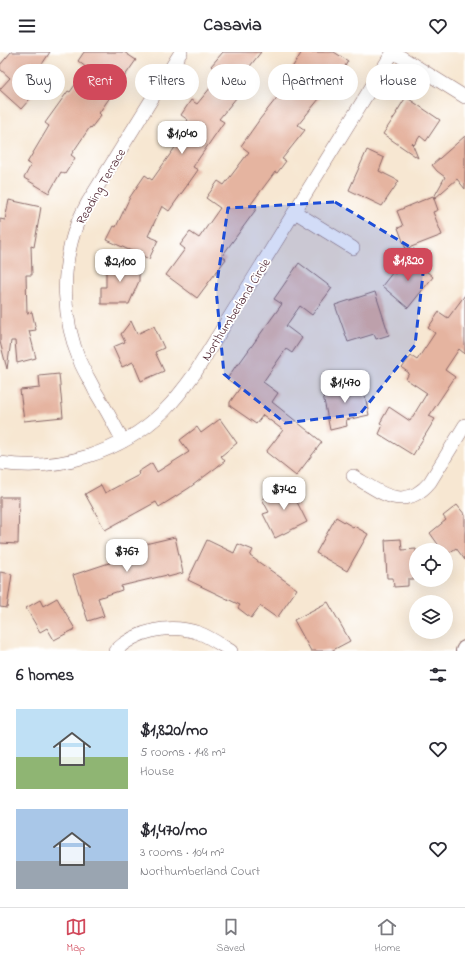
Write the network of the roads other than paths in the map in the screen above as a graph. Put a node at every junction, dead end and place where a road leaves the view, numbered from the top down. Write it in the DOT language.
graph roads {
  1 [pos="181,52"];
  2 [pos="393,52"];
  3 [pos="465,97"];
  4 [pos="295,212"];
  5 [pos="353,248"];
  6 [pos="465,425"];
  7 [pos="123,441"];
  8 [pos="0,463"];
  9 [pos="353,476"];
  10 [pos="116,651"];
  11 [pos="231,651"];
  1 -- 7 [label="street, Reading Terrace"];
  2 -- 3 [label="street"];
  2 -- 4 [label="street, Northumberland Circle"];
  4 -- 5 [label="street"];
  4 -- 7 [label="street, Northumberland Circle"];
  6 -- 9 [label="street"];
  7 -- 8 [label="street, Northumberland Circle"];
  10 -- 11 [label="street"];
}
